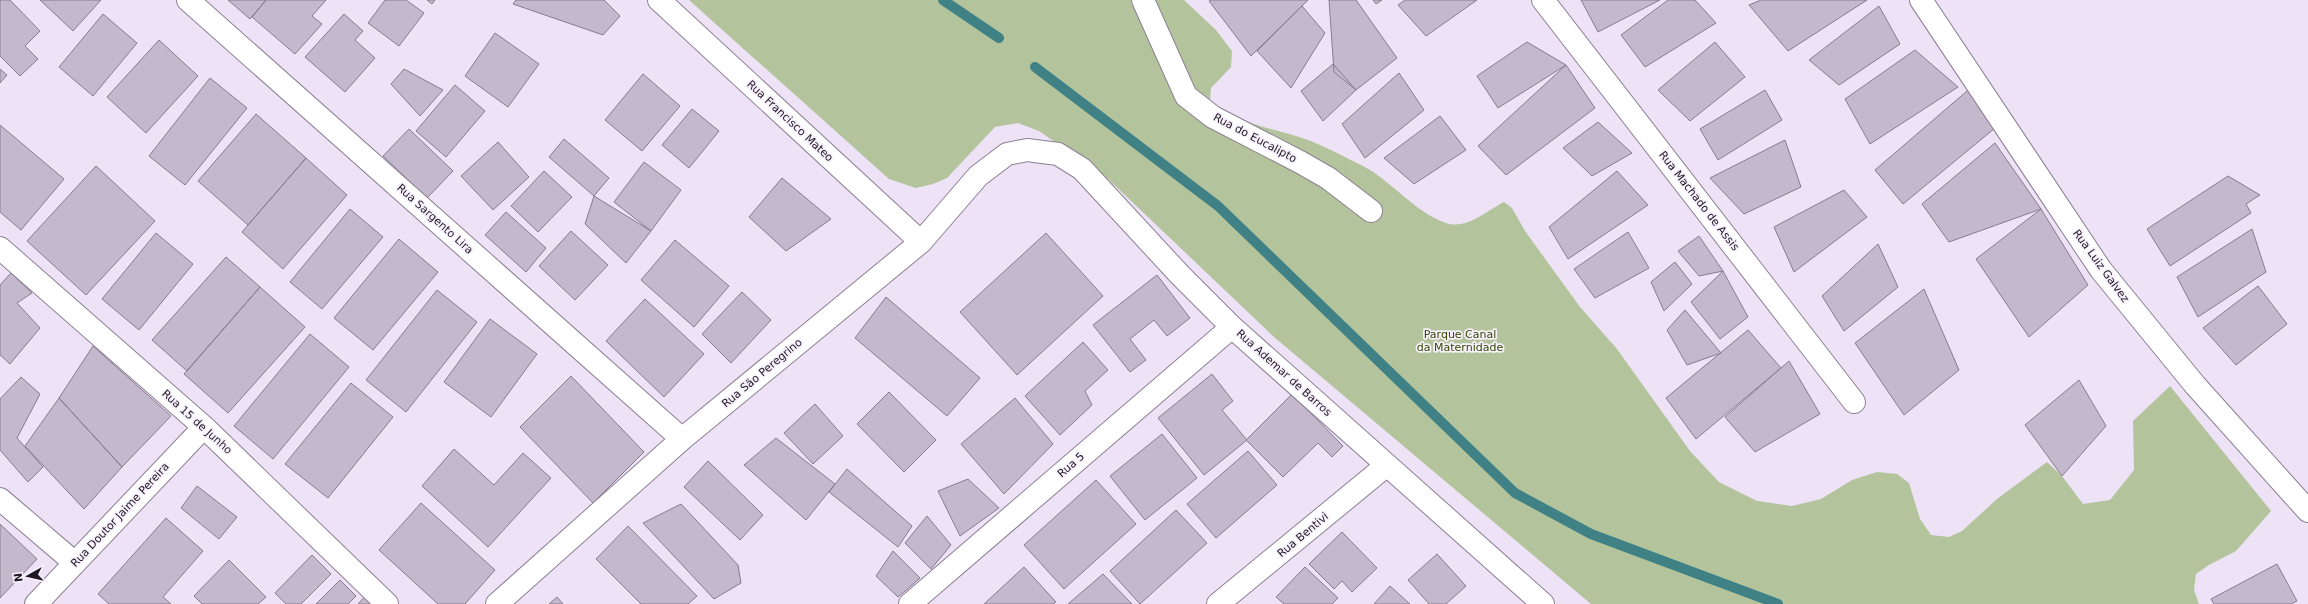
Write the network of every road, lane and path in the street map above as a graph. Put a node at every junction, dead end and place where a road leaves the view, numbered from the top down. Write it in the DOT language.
graph roads {
  1 [pos="188,0"];
  2 [pos="659,0"];
  3 [pos="1143,0"];
  4 [pos="1543,0"];
  5 [pos="1921,0"];
  6 [pos="1027,150"];
  7 [pos="1371,211"];
  8 [pos="921,242"];
  9 [pos="1,250"];
  10 [pos="1232,327"];
  11 [pos="1854,402"];
  12 [pos="204,427"];
  13 [pos="682,439"];
  14 [pos="1387,465"];
  15 [pos="0,499"];
  16 [pos="2308,511"];
  17 [pos="74,563"];
  18 [pos="1541,603"];
  19 [pos="36,604"];
  20 [pos="387,604"];
  21 [pos="497,604"];
  22 [pos="910,604"];
  23 [pos="1218,604"];
  1 -- 13 [label="street, Rua Sargento Lira"];
  2 -- 8 [label="street, Rua Francisco Mateo"];
  3 -- 7 [label="street, Rua do Eucalipto"];
  4 -- 11 [label="street, Rua Machado de Assis"];
  5 -- 16 [label="street, Rua Luiz Galvez"];
  6 -- 8 [label="street, Rua São Peregrino"];
  6 -- 10 [label="street, Rua Ademar de Barros"];
  8 -- 13 [label="street, Rua São Peregrino"];
  9 -- 12 [label="street, Rua 15 de Junho"];
  10 -- 14 [label="street, Rua Ademar de Barros"];
  10 -- 22 [label="street, Rua 5"];
  12 -- 17 [label="street, Rua Doutor Jaime Pereira"];
  12 -- 20 [label="street, Rua 15 de Junho"];
  13 -- 21 [label="street, Rua São Peregrino"];
  14 -- 18 [label="street, Rua Ademar de Barros"];
  14 -- 23 [label="street, Rua Bentivi"];
  15 -- 17 [label="street"];
  17 -- 19 [label="street, Rua Doutor Jaime Pereira"];
}
